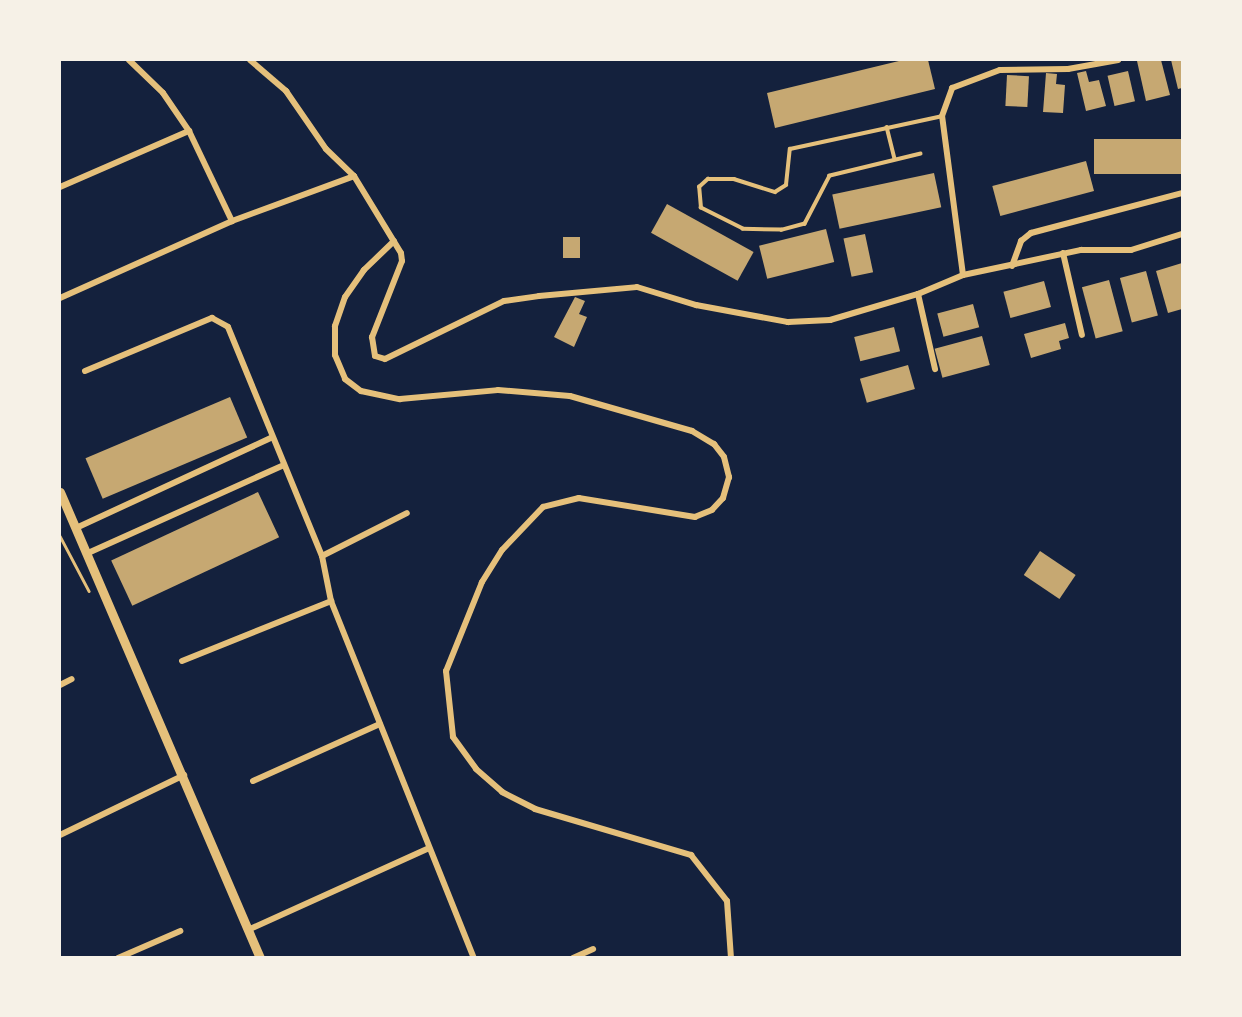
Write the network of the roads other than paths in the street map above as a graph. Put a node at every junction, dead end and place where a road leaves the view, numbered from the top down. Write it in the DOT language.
graph roads {
  1 [pos="129,60"];
  2 [pos="250,60"];
  3 [pos="1118,60"];
  4 [pos="942,116"];
  5 [pos="887,126"];
  6 [pos="189,131"];
  7 [pos="921,154"];
  8 [pos="895,159"];
  9 [pos="354,176"];
  10 [pos="60,187"];
  11 [pos="1182,192"];
  12 [pos="232,221"];
  13 [pos="1182,234"];
  14 [pos="394,241"];
  15 [pos="1063,253"];
  16 [pos="1012,266"];
  17 [pos="963,275"];
  18 [pos="918,294"];
  19 [pos="60,298"];
  20 [pos="1082,335"];
  21 [pos="935,369"];
  22 [pos="85,371"];
  23 [pos="271,438"];
  24 [pos="282,466"];
  25 [pos="60,493"];
  26 [pos="408,513"];
  27 [pos="76,528"];
  28 [pos="88,553"];
  29 [pos="322,556"];
  30 [pos="331,601"];
  31 [pos="182,661"];
  32 [pos="72,679"];
  33 [pos="60,685"];
  34 [pos="380,724"];
  35 [pos="184,775"];
  36 [pos="253,781"];
  37 [pos="60,835"];
  38 [pos="429,848"];
  39 [pos="250,929"];
  40 [pos="180,930"];
  41 [pos="593,949"];
  42 [pos="118,957"];
  43 [pos="260,957"];
  44 [pos="474,957"];
  45 [pos="573,957"];
  46 [pos="731,957"];
  1 -- 6 [label="street"];
  2 -- 9 [label="street"];
  3 -- 4 [label="street"];
  4 -- 5 [label="lane"];
  4 -- 17 [label="street"];
  5 -- 8 [label="lane"];
  5 -- 8 [label="lane"];
  6 -- 10 [label="street"];
  6 -- 12 [label="street"];
  7 -- 8 [label="lane"];
  9 -- 12 [label="street"];
  9 -- 14 [label="street"];
  11 -- 16 [label="street"];
  12 -- 19 [label="street"];
  13 -- 15 [label="street"];
  14 -- 18 [label="street"];
  14 -- 46 [label="street"];
  15 -- 16 [label="street"];
  15 -- 20 [label="street"];
  16 -- 17 [label="street"];
  17 -- 18 [label="street"];
  18 -- 21 [label="street"];
  22 -- 23 [label="street"];
  23 -- 24 [label="street"];
  23 -- 27 [label="street"];
  24 -- 28 [label="street"];
  24 -- 29 [label="street"];
  25 -- 27 [label="main road"];
  26 -- 29 [label="street"];
  27 -- 28 [label="main road"];
  28 -- 35 [label="main road"];
  29 -- 30 [label="street"];
  30 -- 31 [label="street"];
  30 -- 34 [label="street"];
  32 -- 33 [label="street"];
  34 -- 36 [label="street"];
  34 -- 38 [label="street"];
  35 -- 37 [label="street"];
  35 -- 39 [label="main road"];
  38 -- 39 [label="street"];
  38 -- 44 [label="street"];
  39 -- 43 [label="main road"];
  40 -- 42 [label="street"];
  41 -- 45 [label="street"];
}
